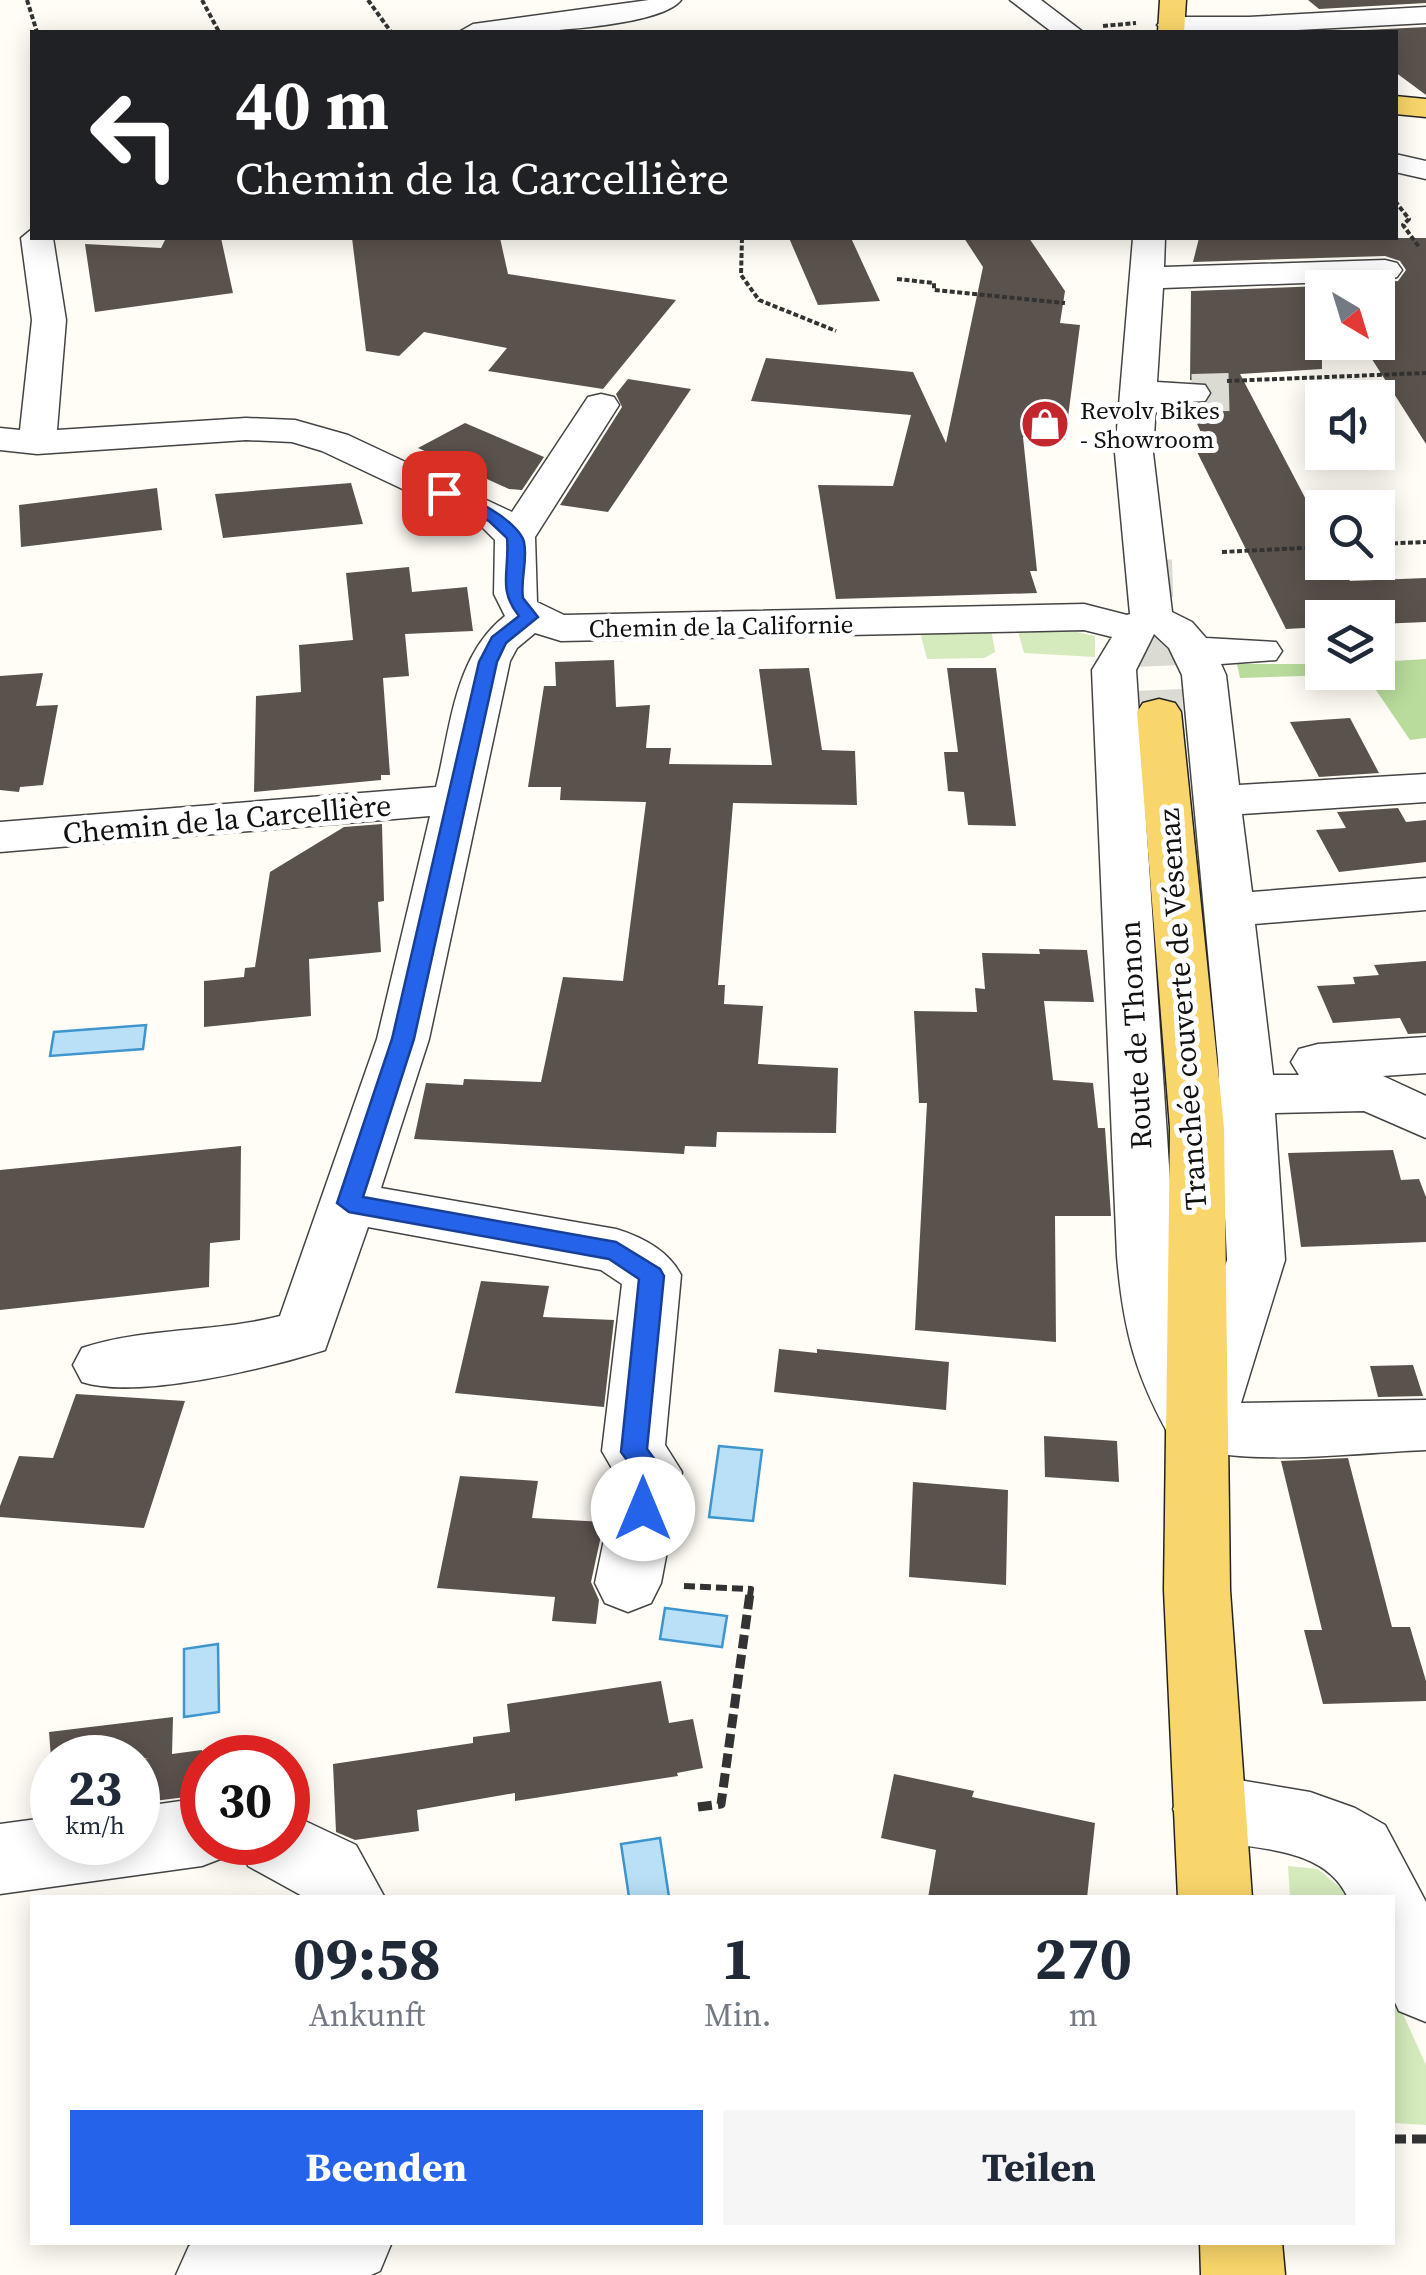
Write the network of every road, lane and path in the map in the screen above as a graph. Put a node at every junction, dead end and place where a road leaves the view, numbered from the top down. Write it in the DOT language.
graph roads {
  1 [pos="27,0"];
  2 [pos="202,0"];
  3 [pos="368,0"];
  4 [pos="668,0"];
  5 [pos="1023,0"];
  6 [pos="1426,14"];
  7 [pos="1172,19"];
  8 [pos="615,24"];
  9 [pos="35,30"];
  10 [pos="217,30"];
  11 [pos="389,30"];
  12 [pos="508,30"];
  13 [pos="1066,30"];
  14 [pos="1398,104"];
  15 [pos="1426,108"];
  16 [pos="1398,164"];
  17 [pos="1426,170"];
  18 [pos="1398,205"];
  19 [pos="1398,221"];
  20 [pos="1403,225"];
  21 [pos="36,240"];
  22 [pos="742,240"];
  23 [pos="1150,240"];
  24 [pos="1426,256"];
  25 [pos="1305,273"];
  26 [pos="1146,278"];
  27 [pos="898,279"];
  28 [pos="1065,303"];
  29 [pos="836,331"];
  30 [pos="1426,373"];
  31 [pos="1137,380"];
  32 [pos="1192,393"];
  33 [pos="601,405"];
  34 [pos="19,440"];
  35 [pos="0,470"];
  36 [pos="515,537"];
  37 [pos="1426,542"];
  38 [pos="1395,543"];
  39 [pos="1305,548"];
  40 [pos="1222,552"];
  41 [pos="529,617"];
  42 [pos="1159,636"];
  43 [pos="1261,651"];
  44 [pos="1160,712"];
  45 [pos="1426,788"];
  46 [pos="454,800"];
  47 [pos="1216,801"];
  48 [pos="0,837"];
  49 [pos="1426,894"];
  50 [pos="1228,910"];
  51 [pos="1426,1055"];
  52 [pos="1246,1078"];
  53 [pos="1426,1119"];
  54 [pos="349,1203"];
  55 [pos="103,1366"];
  56 [pos="1426,1425"];
  57 [pos="1196,1426"];
  58 [pos="628,1583"];
  59 [pos="698,1807"];
  60 [pos="1209,1809"];
  61 [pos="30,1856"];
  62 [pos="0,1860"];
  63 [pos="310,1860"];
  64 [pos="346,1895"];
  65 [pos="1215,1895"];
  66 [pos="1384,1895"];
  67 [pos="1395,1918"];
  68 [pos="1426,1984"];
  69 [pos="1395,2139"];
  70 [pos="1426,2140"];
  71 [pos="340,2245"];
  72 [pos="1241,2245"];
  73 [pos="218,2275"];
  74 [pos="1244,2275"];
  1 -- 9 [label="path"];
  2 -- 10 [label="path"];
  3 -- 11 [label="path"];
  4 -- 8 [label="street"];
  5 -- 13 [label="street"];
  6 -- 7 [label="street"];
  8 -- 12 [label="street"];
  14 -- 15 [label="main road"];
  16 -- 17 [label="street"];
  18 -- 20 [label="path"];
  19 -- 20 [label="path"];
  20 -- 24 [label="path"];
  21 -- 34 [label="street"];
  22 -- 29 [label="path"];
  23 -- 26 [label="street, Route de Thonon"];
  25 -- 26 [label="street"];
  26 -- 31 [label="street, Route de Thonon"];
  27 -- 28 [label="path"];
  30 -- 31 [label="path"];
  31 -- 32 [label="street"];
  31 -- 42 [label="street, Route de Thonon"];
  33 -- 36 [label="street"];
  34 -- 35 [label="street"];
  34 -- 36 [label="street"];
  36 -- 41 [label="street"];
  37 -- 38 [label="path"];
  39 -- 40 [label="path"];
  41 -- 42 [label="street, Chemin de la Californie"];
  41 -- 46 [label="street"];
  42 -- 43 [label="street, Chemin de la Californie"];
  42 -- 47 [label="street, Route de Thonon"];
  42 -- 57 [label="street, Route de Thonon"];
  44 -- 57 [label="main road, Tranchée couverte de Vésenaz"];
  45 -- 47 [label="street"];
  46 -- 48 [label="street, Chemin de la Carcellière"];
  46 -- 54 [label="street"];
  47 -- 50 [label="street, Route de Thonon"];
  49 -- 50 [label="street"];
  50 -- 52 [label="street, Route de Thonon"];
  51 -- 52 [label="street"];
  52 -- 53 [label="street"];
  52 -- 57 [label="street, Route de Thonon"];
  54 -- 55 [label="street"];
  54 -- 58 [label="street"];
  56 -- 57 [label="street"];
  57 -- 60 [label="main road, Route de Thonon"];
  58 -- 59 [label="path"];
  60 -- 65 [label="main road, Route de Thonon"];
  60 -- 66 [label="street"];
  61 -- 62 [label="street"];
  63 -- 64 [label="street"];
  67 -- 68 [label="street"];
  69 -- 70 [label="path"];
  71 -- 73 [label="street"];
  72 -- 74 [label="main road"];
}
